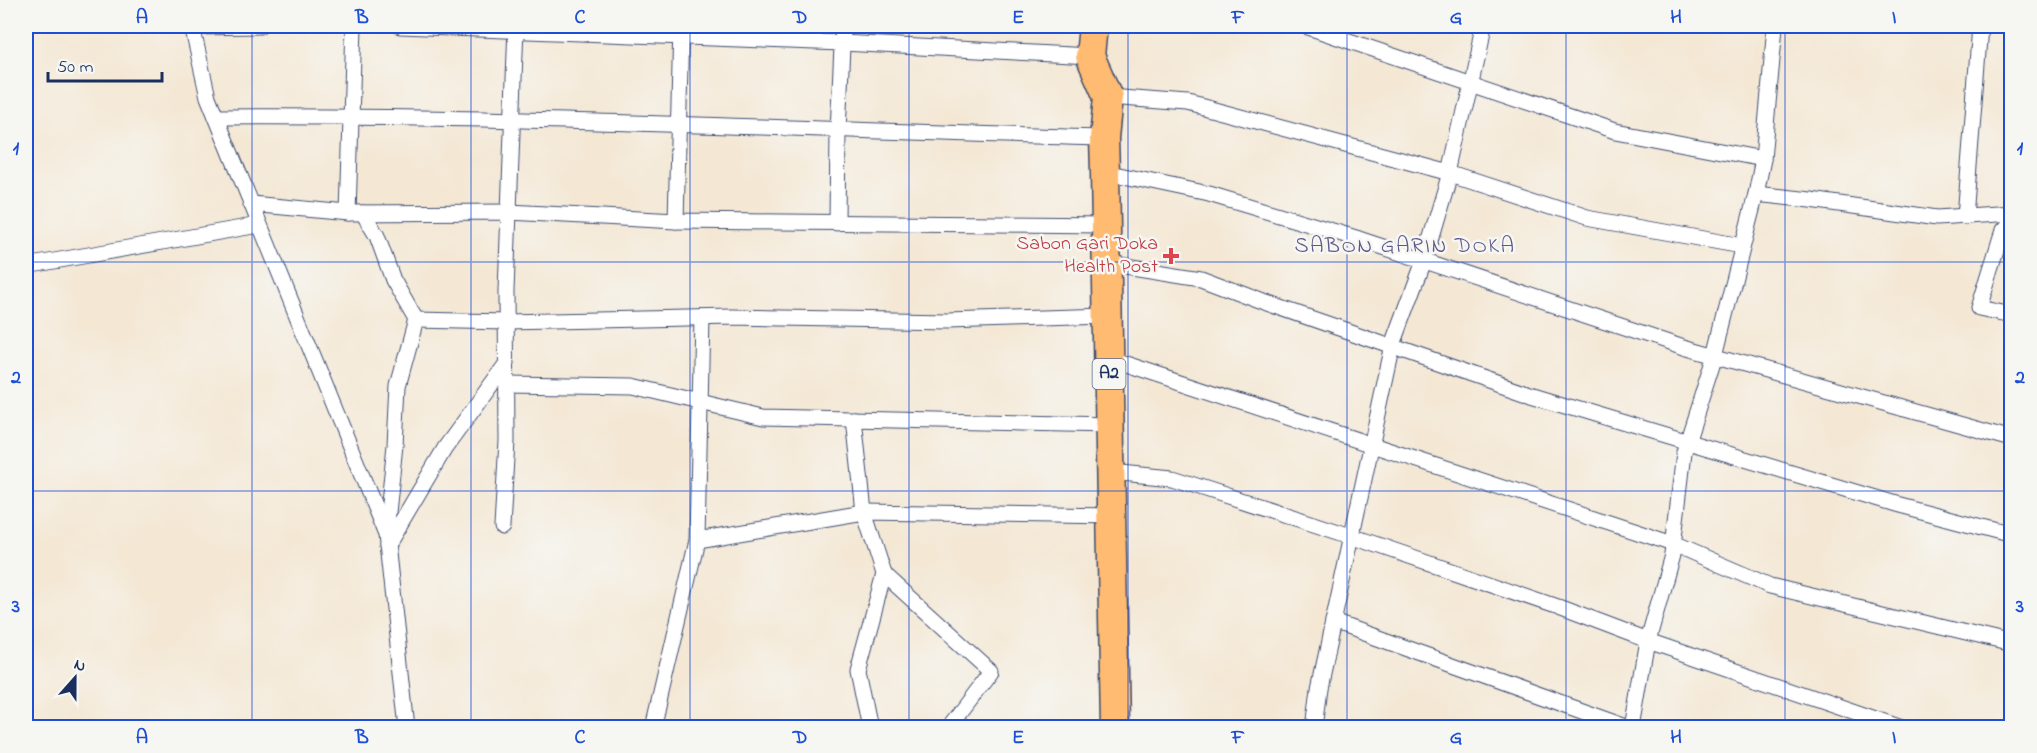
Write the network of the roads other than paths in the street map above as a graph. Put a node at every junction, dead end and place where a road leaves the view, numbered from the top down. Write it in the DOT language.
graph roads {
  1 [pos="192,26"];
  2 [pos="259,26"];
  3 [pos="354,26"];
  4 [pos="400,26"];
  5 [pos="843,26"];
  6 [pos="1093,26"];
  7 [pos="1305,26"];
  8 [pos="1483,26"];
  9 [pos="1775,26"];
  10 [pos="1980,26"];
  11 [pos="516,28"];
  12 [pos="681,31"];
  13 [pos="842,44"];
  14 [pos="1090,56"];
  15 [pos="1469,81"];
  16 [pos="1108,97"];
  17 [pos="351,116"];
  18 [pos="216,117"];
  19 [pos="512,119"];
  20 [pos="679,124"];
  21 [pos="838,131"];
  22 [pos="1104,138"];
  23 [pos="1762,159"];
  24 [pos="1105,172"];
  25 [pos="1449,173"];
  26 [pos="1756,194"];
  27 [pos="251,204"];
  28 [pos="509,212"];
  29 [pos="355,213"];
  30 [pos="2012,213"];
  31 [pos="1965,217"];
  32 [pos="676,221"];
  33 [pos="2012,221"];
  34 [pos="837,223"];
  35 [pos="260,225"];
  36 [pos="1106,225"];
  37 [pos="1742,246"];
  38 [pos="1424,261"];
  39 [pos="1107,263"];
  40 [pos="26,266"];
  41 [pos="2012,315"];
  42 [pos="1108,316"];
  43 [pos="702,318"];
  44 [pos="416,320"];
  45 [pos="506,322"];
  46 [pos="1393,345"];
  47 [pos="1715,355"];
  48 [pos="1108,358"];
  49 [pos="507,363"];
  50 [pos="507,384"];
  51 [pos="701,402"];
  52 [pos="854,419"];
  53 [pos="1110,425"];
  54 [pos="2012,439"];
  55 [pos="1687,441"];
  56 [pos="1372,444"];
  57 [pos="1111,472"];
  58 [pos="864,512"];
  59 [pos="1112,516"];
  60 [pos="502,527"];
  61 [pos="2012,535"];
  62 [pos="1352,536"];
  63 [pos="697,540"];
  64 [pos="386,541"];
  65 [pos="1673,544"];
  66 [pos="884,574"];
  67 [pos="1333,622"];
  68 [pos="1648,641"];
  69 [pos="2012,644"];
  70 [pos="407,728"];
  71 [pos="653,728"];
  72 [pos="870,728"];
  73 [pos="948,728"];
  74 [pos="1115,728"];
  75 [pos="1314,728"];
  76 [pos="1631,728"];
  77 [pos="1902,728"];
  1 -- 2 [label="street"];
  1 -- 18 [label="street"];
  3 -- 17 [label="street"];
  4 -- 11 [label="street"];
  5 -- 13 [label="street"];
  6 -- 14 [label="highway, A2"];
  7 -- 15 [label="street"];
  8 -- 15 [label="street"];
  9 -- 23 [label="street"];
  10 -- 31 [label="street"];
  11 -- 12 [label="street"];
  11 -- 19 [label="street"];
  12 -- 13 [label="street"];
  12 -- 20 [label="street"];
  13 -- 14 [label="street"];
  13 -- 21 [label="street"];
  14 -- 16 [label="highway, A2"];
  15 -- 23 [label="street"];
  15 -- 25 [label="street"];
  16 -- 22 [label="highway, A2"];
  16 -- 25 [label="street"];
  17 -- 18 [label="street"];
  17 -- 19 [label="street"];
  17 -- 29 [label="street"];
  18 -- 27 [label="street"];
  19 -- 20 [label="street"];
  19 -- 28 [label="street"];
  20 -- 21 [label="street"];
  20 -- 32 [label="street"];
  21 -- 22 [label="street"];
  21 -- 34 [label="street"];
  22 -- 24 [label="highway, A2"];
  23 -- 26 [label="street"];
  24 -- 36 [label="highway, A2"];
  24 -- 38 [label="street"];
  25 -- 37 [label="street"];
  25 -- 38 [label="street"];
  26 -- 31 [label="street"];
  26 -- 37 [label="street"];
  27 -- 29 [label="street"];
  27 -- 35 [label="street"];
  28 -- 29 [label="street"];
  28 -- 32 [label="street"];
  28 -- 45 [label="street"];
  29 -- 44 [label="street"];
  30 -- 31 [label="street"];
  32 -- 34 [label="street"];
  33 -- 41 [label="street"];
  34 -- 36 [label="street"];
  35 -- 40 [label="street"];
  35 -- 64 [label="street"];
  36 -- 39 [label="highway, A2"];
  37 -- 47 [label="street"];
  38 -- 46 [label="street"];
  38 -- 47 [label="street"];
  39 -- 42 [label="highway, A2"];
  39 -- 46 [label="street"];
  42 -- 43 [label="street"];
  42 -- 48 [label="highway, A2"];
  43 -- 45 [label="street"];
  43 -- 51 [label="street"];
  44 -- 45 [label="street"];
  44 -- 64 [label="street"];
  45 -- 49 [label="street"];
  46 -- 55 [label="street"];
  46 -- 56 [label="street"];
  47 -- 54 [label="street"];
  47 -- 55 [label="street"];
  48 -- 53 [label="highway, A2"];
  48 -- 56 [label="street"];
  49 -- 50 [label="street"];
  49 -- 64 [label="street"];
  50 -- 51 [label="street"];
  50 -- 60 [label="street"];
  51 -- 52 [label="street"];
  51 -- 63 [label="street"];
  52 -- 53 [label="street"];
  52 -- 58 [label="street"];
  53 -- 57 [label="highway, A2"];
  55 -- 61 [label="street"];
  55 -- 65 [label="street"];
  56 -- 62 [label="street"];
  56 -- 65 [label="street"];
  57 -- 59 [label="highway, A2"];
  57 -- 62 [label="street"];
  58 -- 59 [label="street"];
  58 -- 63 [label="street"];
  58 -- 66 [label="street"];
  59 -- 74 [label="highway, A2"];
  62 -- 67 [label="street"];
  62 -- 68 [label="street"];
  63 -- 71 [label="street"];
  64 -- 70 [label="street"];
  65 -- 68 [label="street"];
  65 -- 69 [label="street"];
  66 -- 72 [label="street"];
  66 -- 73 [label="street"];
  67 -- 75 [label="street"];
  67 -- 76 [label="street"];
  68 -- 76 [label="street"];
  68 -- 77 [label="street"];
}
